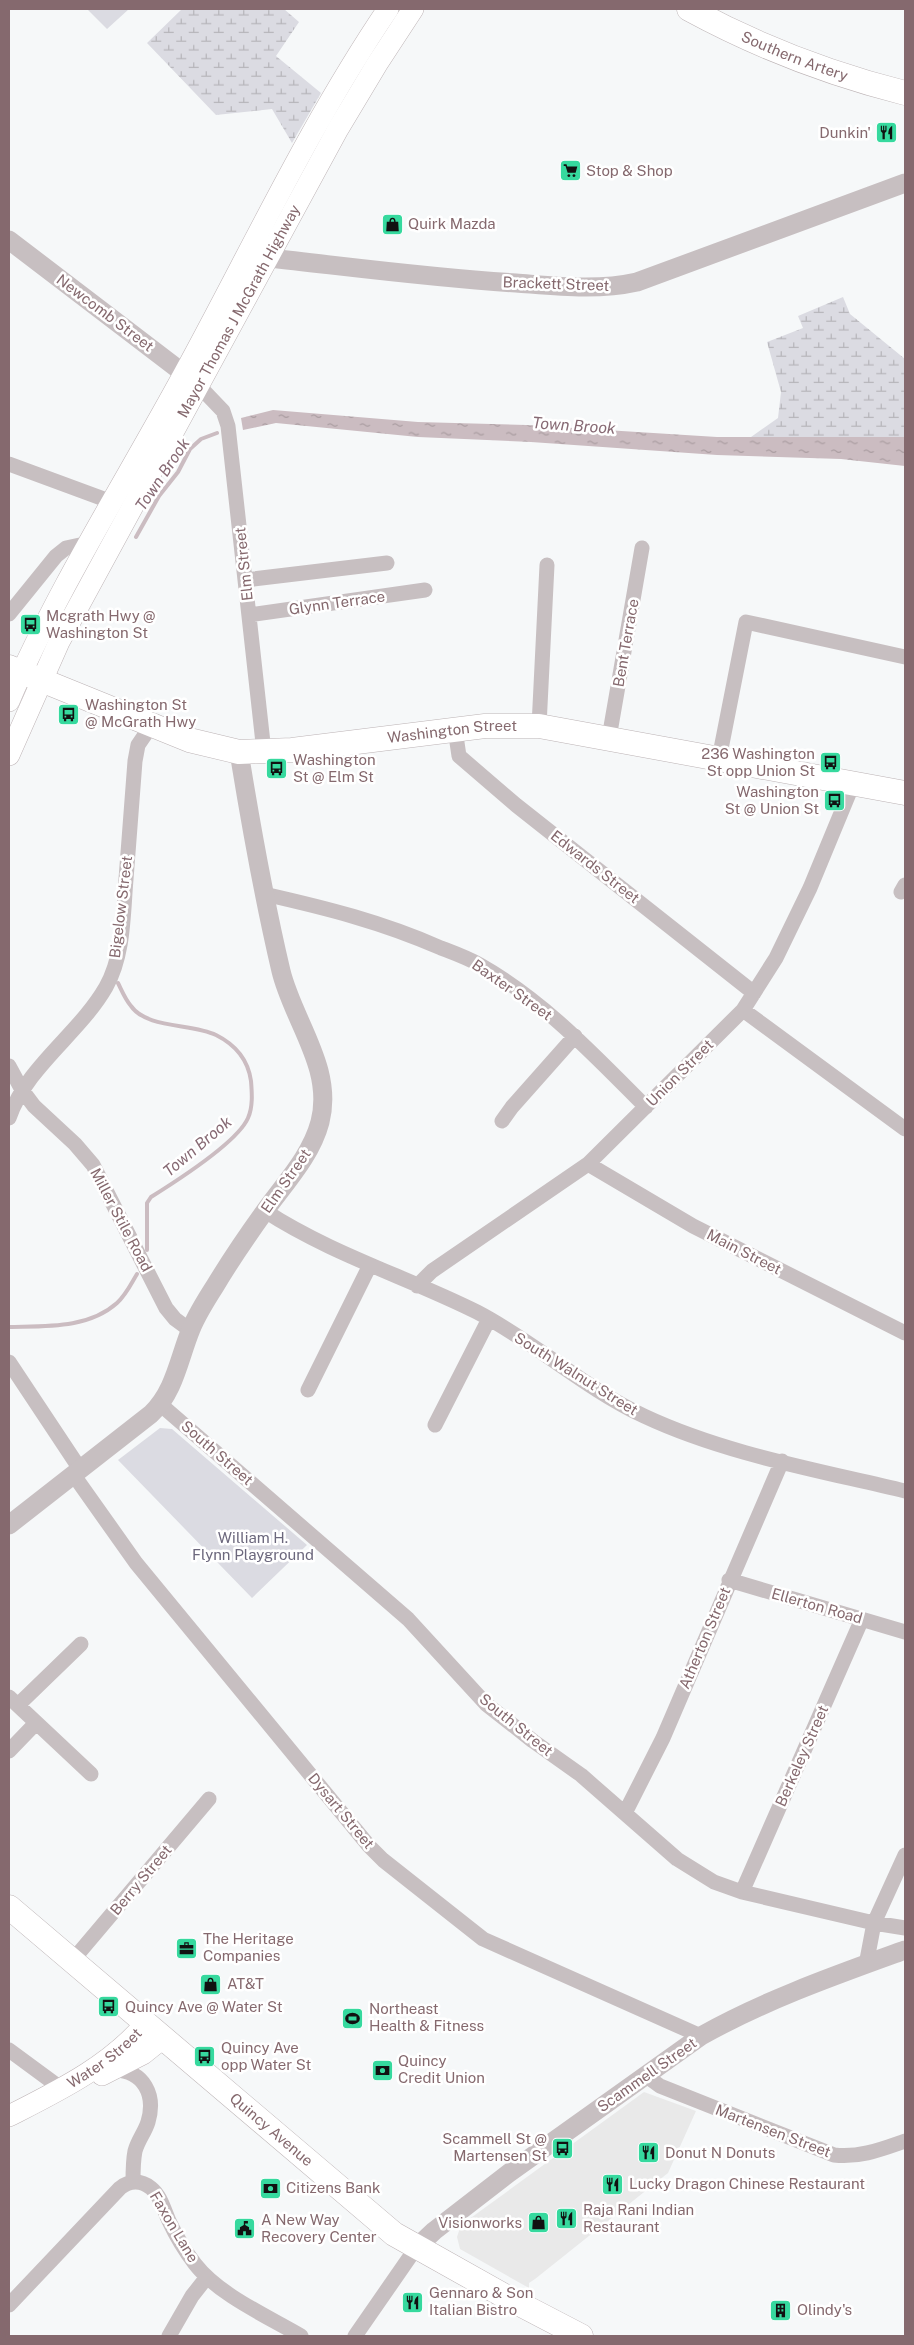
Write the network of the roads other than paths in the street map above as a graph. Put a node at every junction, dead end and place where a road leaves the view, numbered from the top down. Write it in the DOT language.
graph roads {
  1 [pos="388,9"];
  2 [pos="412,9"];
  3 [pos="689,9"];
  4 [pos="905,93"];
  5 [pos="905,183"];
  6 [pos="9,240"];
  7 [pos="260,254"];
  8 [pos="192,380"];
  9 [pos="9,464"];
  10 [pos="112,502"];
  11 [pos="89,543"];
  12 [pos="642,548"];
  13 [pos="387,563"];
  14 [pos="547,565"];
  15 [pos="246,580"];
  16 [pos="425,590"];
  17 [pos="9,614"];
  18 [pos="249,615"];
  19 [pos="905,657"];
  20 [pos="23,673"];
  21 [pos="9,701"];
  22 [pos="151,726"];
  23 [pos="539,726"];
  24 [pos="454,729"];
  25 [pos="610,738"];
  26 [pos="239,752"];
  27 [pos="264,752"];
  28 [pos="9,755"];
  29 [pos="719,759"];
  30 [pos="852,784"];
  31 [pos="905,793"];
  32 [pos="264,894"];
  33 [pos="754,993"];
  34 [pos="743,1010"];
  35 [pos="575,1036"];
  36 [pos="9,1066"];
  37 [pos="22,1090"];
  38 [pos="646,1107"];
  39 [pos="9,1118"];
  40 [pos="502,1121"];
  41 [pos="905,1129"];
  42 [pos="588,1164"];
  43 [pos="265,1211"];
  44 [pos="370,1265"];
  45 [pos="417,1286"];
  46 [pos="489,1319"];
  47 [pos="190,1330"];
  48 [pos="905,1333"];
  49 [pos="9,1362"];
  50 [pos="308,1390"];
  51 [pos="160,1404"];
  52 [pos="436,1425"];
  53 [pos="782,1461"];
  54 [pos="76,1471"];
  55 [pos="905,1491"];
  56 [pos="9,1525"];
  57 [pos="729,1580"];
  58 [pos="862,1619"];
  59 [pos="905,1632"];
  60 [pos="81,1644"];
  61 [pos="13,1701"];
  62 [pos="36,1723"];
  63 [pos="9,1751"];
  64 [pos="90,1774"];
  65 [pos="210,1798"];
  66 [pos="624,1813"];
  67 [pos="905,1855"];
  68 [pos="742,1892"];
  69 [pos="9,1907"];
  70 [pos="874,1923"];
  71 [pos="905,1928"];
  72 [pos="905,1950"];
  73 [pos="72,1960"];
  74 [pos="866,1965"];
  75 [pos="154,2030"];
  76 [pos="701,2036"];
  77 [pos="9,2050"];
  78 [pos="115,2070"];
  79 [pos="645,2075"];
  80 [pos="62,2089"];
  81 [pos="9,2116"];
  82 [pos="905,2140"];
  83 [pos="133,2182"];
  84 [pos="416,2248"];
  85 [pos="207,2277"];
  86 [pos="9,2305"];
  87 [pos="168,2336"];
  88 [pos="301,2336"];
  89 [pos="354,2336"];
  90 [pos="581,2336"];
  1 -- 7 [label="main road, Mayor Thomas J McGrath Highway"];
  2 -- 7 [label="main road, Mayor Thomas J McGrath Highway"];
  3 -- 4 [label="main road, Southern Artery"];
  5 -- 7 [label="street, Brackett Street"];
  6 -- 8 [label="street, Newcomb Street"];
  7 -- 8 [label="main road, Mayor Thomas J McGrath Highway"];
  8 -- 10 [label="main road, Mayor Thomas J McGrath Highway"];
  8 -- 15 [label="street, Elm Street"];
  8 -- 20 [label="main road, Mayor Thomas J McGrath Highway"];
  9 -- 10 [label="street"];
  10 -- 11 [label="main road, Mayor Thomas J McGrath Highway"];
  11 -- 17 [label="street"];
  11 -- 20 [label="main road, Mayor Thomas J McGrath Highway"];
  12 -- 25 [label="street, Bent Terrace"];
  13 -- 15 [label="street"];
  14 -- 23 [label="street"];
  15 -- 18 [label="street, Elm Street"];
  16 -- 18 [label="street, Glynn Terrace"];
  18 -- 27 [label="street, Elm Street"];
  19 -- 29 [label="street"];
  20 -- 21 [label="main road, Mayor Thomas J McGrath Highway"];
  20 -- 22 [label="main road, Washington Street"];
  20 -- 28 [label="main road, Mayor Thomas J McGrath Highway"];
  22 -- 26 [label="main road, Washington Street"];
  22 -- 37 [label="street, Bigelow Street"];
  23 -- 24 [label="main road, Washington Street"];
  23 -- 25 [label="main road, Washington Street"];
  24 -- 27 [label="main road, Washington Street"];
  24 -- 33 [label="street, Edwards Street"];
  25 -- 29 [label="main road, Washington Street"];
  26 -- 27 [label="main road, Washington Street"];
  26 -- 32 [label="street, Elm Street"];
  29 -- 30 [label="main road, Washington Street"];
  30 -- 31 [label="main road, Washington Street"];
  30 -- 33 [label="street, Union Street"];
  32 -- 35 [label="street, Baxter Street"];
  32 -- 43 [label="street, Elm Street"];
  33 -- 34 [label="street, Union Street"];
  34 -- 38 [label="street, Union Street"];
  34 -- 41 [label="street"];
  35 -- 38 [label="street, Baxter Street"];
  35 -- 40 [label="street"];
  36 -- 37 [label="street, Miller Stile Road"];
  37 -- 39 [label="street, Bigelow Street"];
  37 -- 47 [label="street, Miller Stile Road"];
  38 -- 42 [label="street, Union Street"];
  42 -- 45 [label="street, Union Street"];
  42 -- 48 [label="street, Main Street"];
  43 -- 44 [label="street, South Walnut Street"];
  43 -- 47 [label="street, Elm Street"];
  44 -- 45 [label="street, South Walnut Street"];
  44 -- 50 [label="street"];
  45 -- 46 [label="street, South Walnut Street"];
  46 -- 52 [label="street"];
  46 -- 53 [label="street, South Walnut Street"];
  47 -- 51 [label="street, Elm Street"];
  49 -- 54 [label="street"];
  51 -- 54 [label="street, Elm Street"];
  51 -- 66 [label="street, South Street"];
  53 -- 55 [label="street, South Walnut Street"];
  53 -- 57 [label="street, Atherton Street"];
  54 -- 56 [label="street, Elm Street"];
  54 -- 76 [label="street, Dysart Street"];
  57 -- 58 [label="street, Ellerton Road"];
  57 -- 66 [label="street, Atherton Street"];
  58 -- 59 [label="street, Ellerton Road"];
  58 -- 68 [label="street, Berkeley Street"];
  60 -- 61 [label="street"];
  61 -- 62 [label="street"];
  62 -- 63 [label="street"];
  62 -- 64 [label="street"];
  65 -- 73 [label="street, Berry Street"];
  66 -- 68 [label="street, South Street"];
  67 -- 70 [label="street"];
  68 -- 70 [label="street, South Street"];
  69 -- 73 [label="main road, Quincy Avenue"];
  70 -- 71 [label="street, South Street"];
  70 -- 74 [label="street"];
  72 -- 74 [label="street, Scammell Street"];
  73 -- 75 [label="main road, Quincy Avenue"];
  74 -- 76 [label="street, Scammell Street"];
  75 -- 78 [label="main road, Water Street"];
  75 -- 80 [label="main road, Water Street"];
  75 -- 84 [label="main road, Quincy Avenue"];
  76 -- 79 [label="street, Scammell Street"];
  77 -- 80 [label="street"];
  78 -- 80 [label="main road, Water Street"];
  78 -- 83 [label="street, Faxon Lane"];
  79 -- 82 [label="street, Martensen Street"];
  79 -- 84 [label="street, Scammell Street"];
  80 -- 81 [label="main road, Water Street"];
  83 -- 85 [label="street, Faxon Lane"];
  83 -- 86 [label="street"];
  84 -- 89 [label="street"];
  84 -- 90 [label="main road, Quincy Avenue"];
  85 -- 87 [label="street"];
  85 -- 88 [label="street, Faxon Lane"];
}
